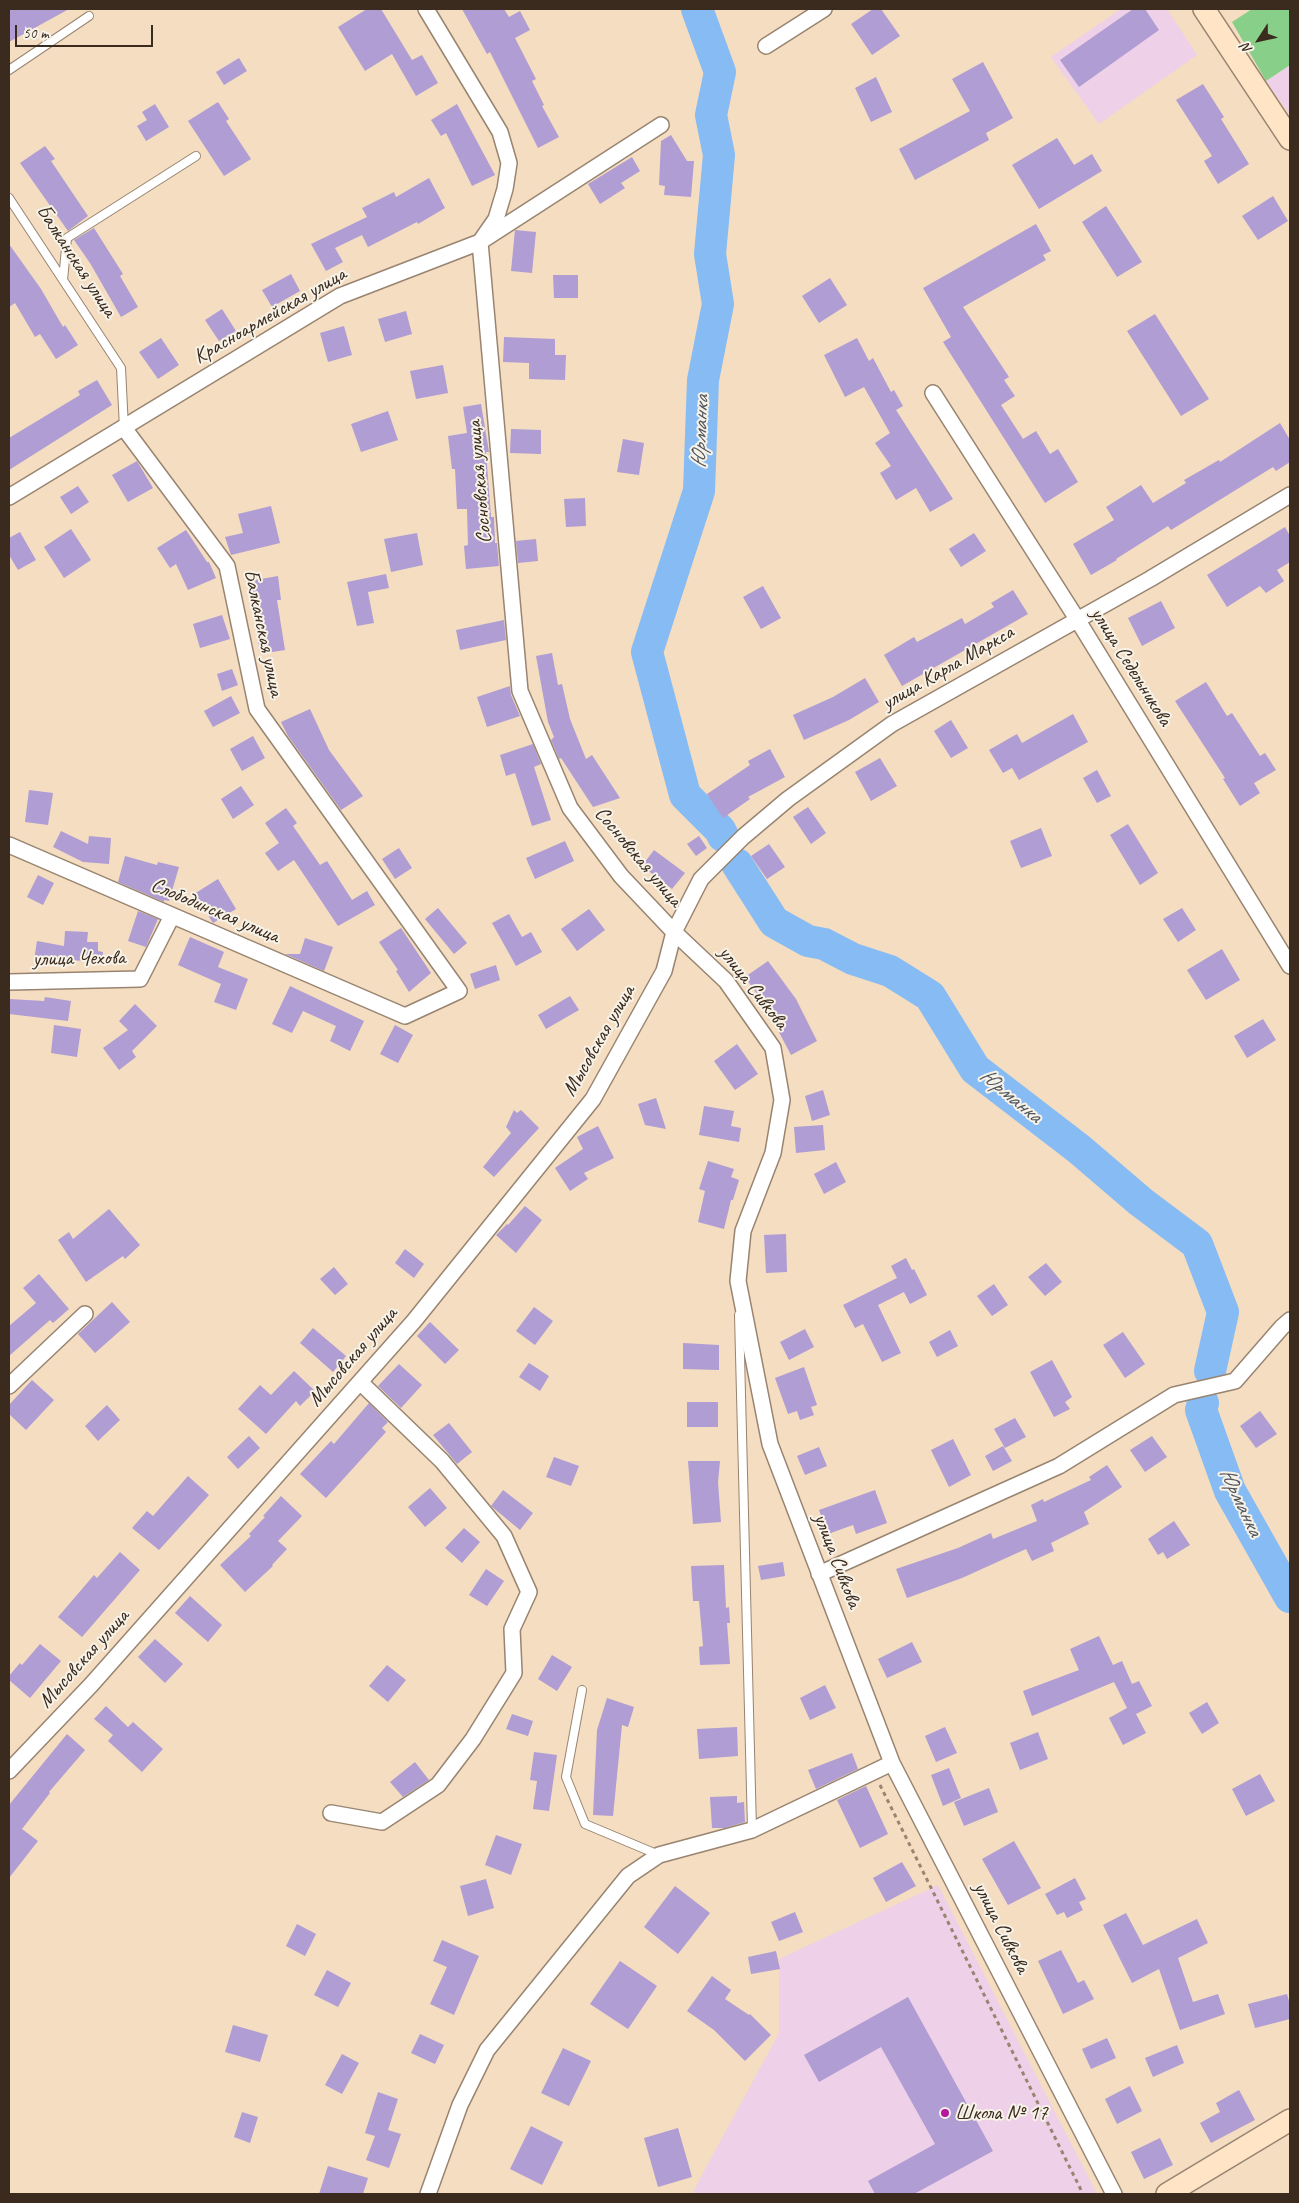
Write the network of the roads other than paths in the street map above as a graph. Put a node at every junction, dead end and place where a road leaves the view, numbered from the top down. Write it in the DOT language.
graph roads {
  1 [pos="426,9"];
  2 [pos="824,9"];
  3 [pos="1204,9"];
  4 [pos="89,16"];
  5 [pos="766,46"];
  6 [pos="9,70"];
  7 [pos="661,125"];
  8 [pos="1290,138"];
  9 [pos="196,156"];
  10 [pos="9,198"];
  11 [pos="480,242"];
  12 [pos="63,280"];
  13 [pos="933,393"];
  14 [pos="124,428"];
  15 [pos="1290,495"];
  16 [pos="9,497"];
  17 [pos="1077,619"];
  18 [pos="9,845"];
  19 [pos="172,916"];
  20 [pos="674,932"];
  21 [pos="1290,966"];
  22 [pos="9,982"];
  23 [pos="405,1016"];
  24 [pos="738,1281"];
  25 [pos="85,1314"];
  26 [pos="1290,1320"];
  27 [pos="360,1382"];
  28 [pos="9,1386"];
  29 [pos="820,1574"];
  30 [pos="582,1690"];
  31 [pos="892,1763"];
  32 [pos="9,1771"];
  33 [pos="331,1812"];
  34 [pos="752,1830"];
  35 [pos="659,1855"];
  36 [pos="1290,2120"];
  37 [pos="428,2194"];
  38 [pos="1114,2194"];
  39 [pos="1167,2194"];
  1 -- 11 [label="street"];
  2 -- 5 [label="street"];
  3 -- 8 [label="main road"];
  4 -- 6 [label="lane"];
  7 -- 11 [label="street, Красноармейская улица"];
  9 -- 12 [label="lane"];
  10 -- 12 [label="lane, Балканская улица"];
  11 -- 14 [label="street, Красноармейская улица"];
  11 -- 20 [label="street, Сосновская улица"];
  12 -- 14 [label="lane, Балканская улица"];
  13 -- 17 [label="street, улица Седельникова"];
  14 -- 16 [label="street, Красноармейская улица"];
  14 -- 23 [label="street, Балканская улица"];
  15 -- 17 [label="street, улица Карла Маркса"];
  17 -- 20 [label="street, улица Карла Маркса"];
  17 -- 21 [label="street, улица Седельникова"];
  18 -- 19 [label="street, Слободинская улица"];
  19 -- 22 [label="street, улица Чехова"];
  19 -- 23 [label="street, Слободинская улица"];
  20 -- 24 [label="street, улица Сивкова"];
  20 -- 27 [label="street, Мысовская улица"];
  24 -- 29 [label="street, улица Сивкова"];
  24 -- 34 [label="lane"];
  25 -- 28 [label="street"];
  26 -- 29 [label="street"];
  27 -- 32 [label="street, Мысовская улица"];
  27 -- 33 [label="street"];
  29 -- 31 [label="street, улица Сивкова"];
  30 -- 35 [label="lane"];
  31 -- 34 [label="street"];
  31 -- 38 [label="street, улица Сивкова"];
  34 -- 35 [label="street"];
  35 -- 37 [label="street"];
  36 -- 39 [label="main road"];
}
